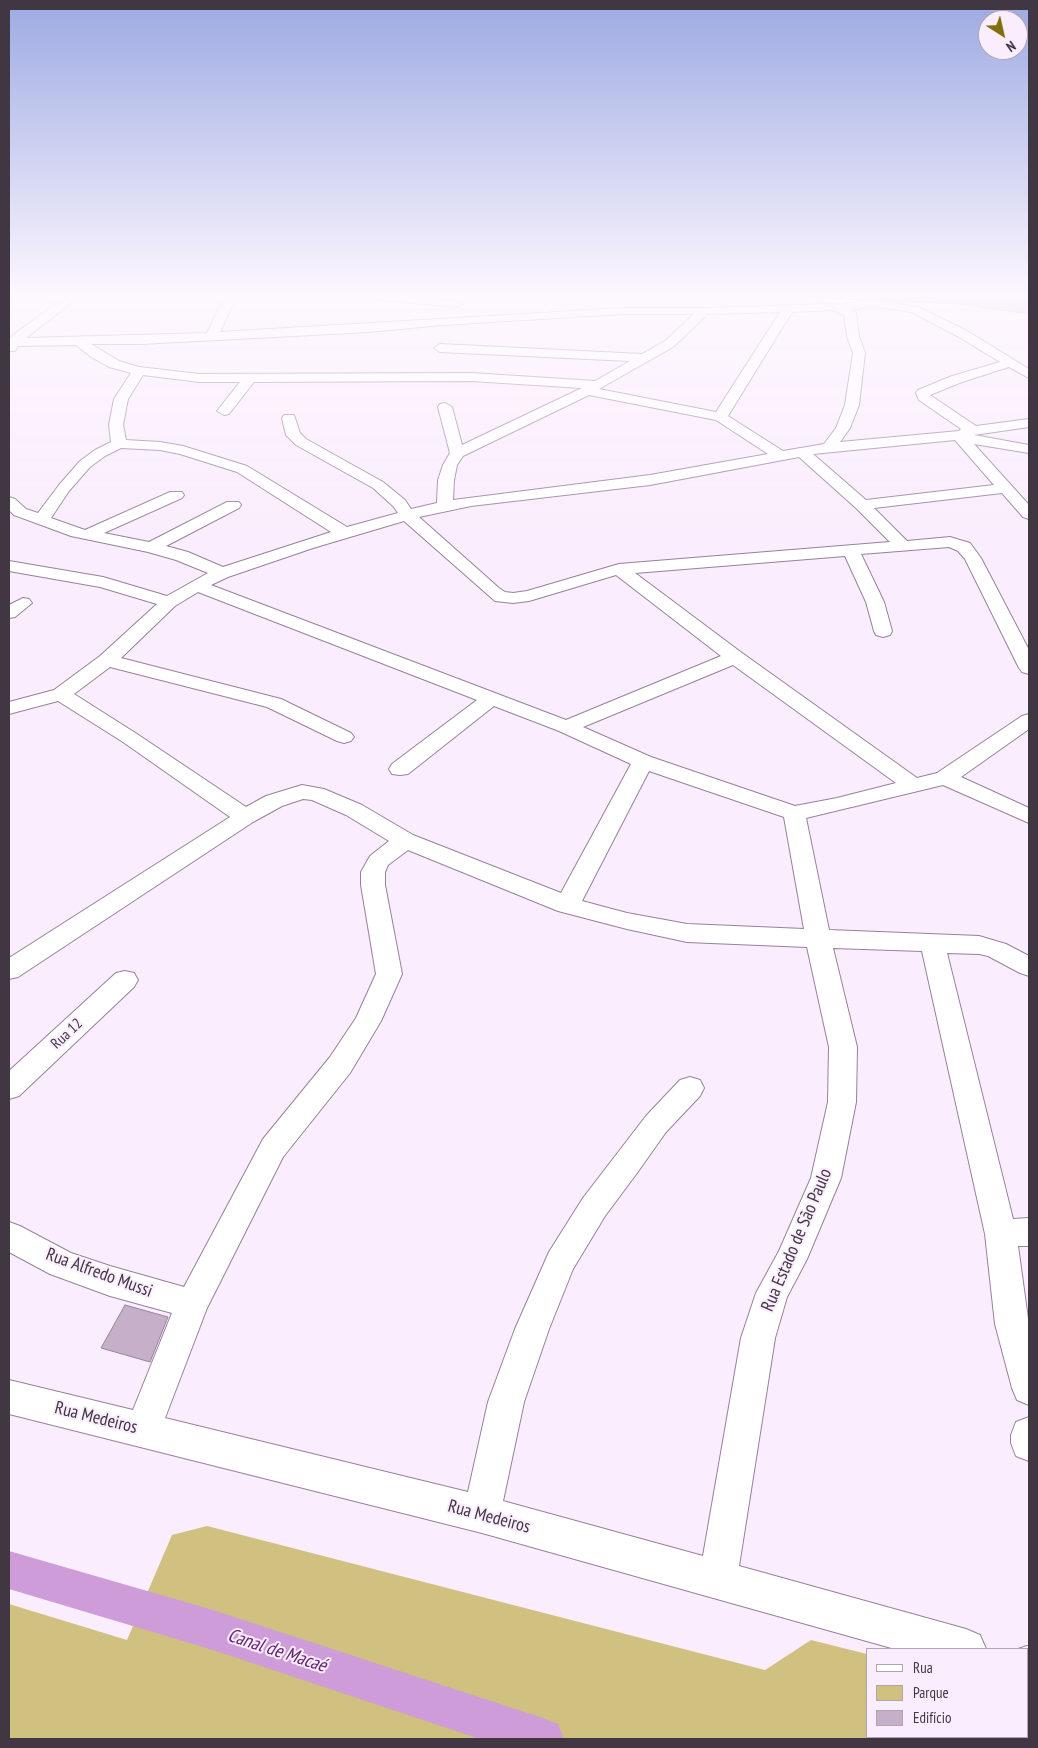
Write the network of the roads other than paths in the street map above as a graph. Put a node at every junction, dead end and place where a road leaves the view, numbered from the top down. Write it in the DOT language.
graph roads {
  1 [pos="135,376"];
  2 [pos="178,376"];
  3 [pos="428,376"];
  4 [pos="613,376"];
  5 [pos="746,376"];
  6 [pos="857,376"];
  7 [pos="968,376"];
  8 [pos="249,380"];
  9 [pos="591,388"];
  10 [pos="445,407"];
  11 [pos="224,411"];
  12 [pos="720,417"];
  13 [pos="289,418"];
  14 [pos="1029,423"];
  15 [pos="963,434"];
  16 [pos="119,444"];
  17 [pos="830,447"];
  18 [pos="1029,449"];
  19 [pos="457,453"];
  20 [pos="803,453"];
  21 [pos="781,456"];
  22 [pos="1005,488"];
  23 [pos="176,495"];
  24 [pos="9,502"];
  25 [pos="233,505"];
  26 [pos="445,505"];
  27 [pos="862,505"];
  28 [pos="1029,514"];
  29 [pos="407,515"];
  30 [pos="41,520"];
  31 [pos="343,532"];
  32 [pos="87,535"];
  33 [pos="902,545"];
  34 [pos="151,547"];
  35 [pos="850,549"];
  36 [pos="9,566"];
  37 [pos="619,569"];
  38 [pos="222,574"];
  39 [pos="196,585"];
  40 [pos="169,602"];
  41 [pos="884,631"];
  42 [pos="734,657"];
  43 [pos="107,660"];
  44 [pos="1029,668"];
  45 [pos="61,694"];
  46 [pos="491,699"];
  47 [pos="9,708"];
  48 [pos="1029,720"];
  49 [pos="566,727"];
  50 [pos="344,737"];
  51 [pos="643,762"];
  52 [pos="400,769"];
  53 [pos="944,778"];
  54 [pos="914,786"];
  55 [pos="794,813"];
  56 [pos="1029,816"];
  57 [pos="245,817"];
  58 [pos="405,840"];
  59 [pos="567,905"];
  60 [pos="818,939"];
  61 [pos="932,942"];
  62 [pos="1029,967"];
  63 [pos="9,970"];
  64 [pos="125,980"];
  65 [pos="9,1088"];
  66 [pos="690,1088"];
  67 [pos="1015,1233"];
  68 [pos="9,1236"];
  69 [pos="192,1304"];
  70 [pos="1029,1388"];
  71 [pos="9,1397"];
  72 [pos="143,1430"];
  73 [pos="1029,1435"];
  74 [pos="1029,1443"];
  75 [pos="482,1514"];
  76 [pos="718,1579"];
  77 [pos="962,1648"];
  1 -- 16 [label="street"];
  2 -- 8 [label="street"];
  3 -- 8 [label="street"];
  3 -- 9 [label="street"];
  4 -- 9 [label="street"];
  5 -- 12 [label="street"];
  6 -- 17 [label="street"];
  7 -- 15 [label="street"];
  8 -- 11 [label="street"];
  9 -- 12 [label="street"];
  9 -- 19 [label="street"];
  10 -- 19 [label="street"];
  12 -- 21 [label="street"];
  13 -- 29 [label="street"];
  14 -- 15 [label="street"];
  15 -- 17 [label="street"];
  15 -- 18 [label="street"];
  15 -- 22 [label="street"];
  16 -- 30 [label="street"];
  16 -- 31 [label="street"];
  17 -- 20 [label="street"];
  19 -- 26 [label="street"];
  20 -- 21 [label="street"];
  20 -- 27 [label="street"];
  21 -- 26 [label="street"];
  22 -- 27 [label="street"];
  22 -- 28 [label="street"];
  23 -- 32 [label="street"];
  24 -- 30 [label="street"];
  25 -- 34 [label="street"];
  26 -- 29 [label="street"];
  27 -- 33 [label="street"];
  29 -- 31 [label="street"];
  29 -- 37 [label="street"];
  30 -- 32 [label="street"];
  31 -- 38 [label="street"];
  32 -- 34 [label="street"];
  33 -- 35 [label="street"];
  33 -- 44 [label="street"];
  34 -- 38 [label="street"];
  35 -- 37 [label="street"];
  35 -- 41 [label="street"];
  36 -- 40 [label="street"];
  37 -- 42 [label="street"];
  38 -- 39 [label="street"];
  39 -- 40 [label="street"];
  39 -- 46 [label="street"];
  40 -- 43 [label="street"];
  42 -- 49 [label="street"];
  42 -- 54 [label="street"];
  43 -- 45 [label="street"];
  43 -- 50 [label="street"];
  45 -- 47 [label="street"];
  45 -- 57 [label="street"];
  46 -- 49 [label="street"];
  46 -- 52 [label="street"];
  48 -- 53 [label="street"];
  49 -- 51 [label="street"];
  51 -- 55 [label="street"];
  51 -- 59 [label="street"];
  53 -- 54 [label="street"];
  53 -- 56 [label="street"];
  54 -- 55 [label="street"];
  55 -- 60 [label="street, Rua Estado de São Paulo"];
  57 -- 58 [label="street"];
  57 -- 63 [label="street"];
  58 -- 59 [label="street"];
  58 -- 69 [label="street"];
  59 -- 60 [label="street"];
  60 -- 61 [label="street"];
  60 -- 76 [label="street, Rua Estado de São Paulo"];
  61 -- 62 [label="street"];
  61 -- 67 [label="street"];
  64 -- 65 [label="street, Rua 12"];
  66 -- 75 [label="street"];
  67 -- 70 [label="street"];
  68 -- 69 [label="street, Rua Alfredo Mussi"];
  69 -- 72 [label="street"];
  71 -- 72 [label="street, Rua Medeiros"];
  72 -- 75 [label="street, Rua Medeiros"];
  73 -- 74 [label="street"];
  75 -- 76 [label="street, Rua Medeiros"];
  76 -- 77 [label="street, Rua Medeiros"];
}
